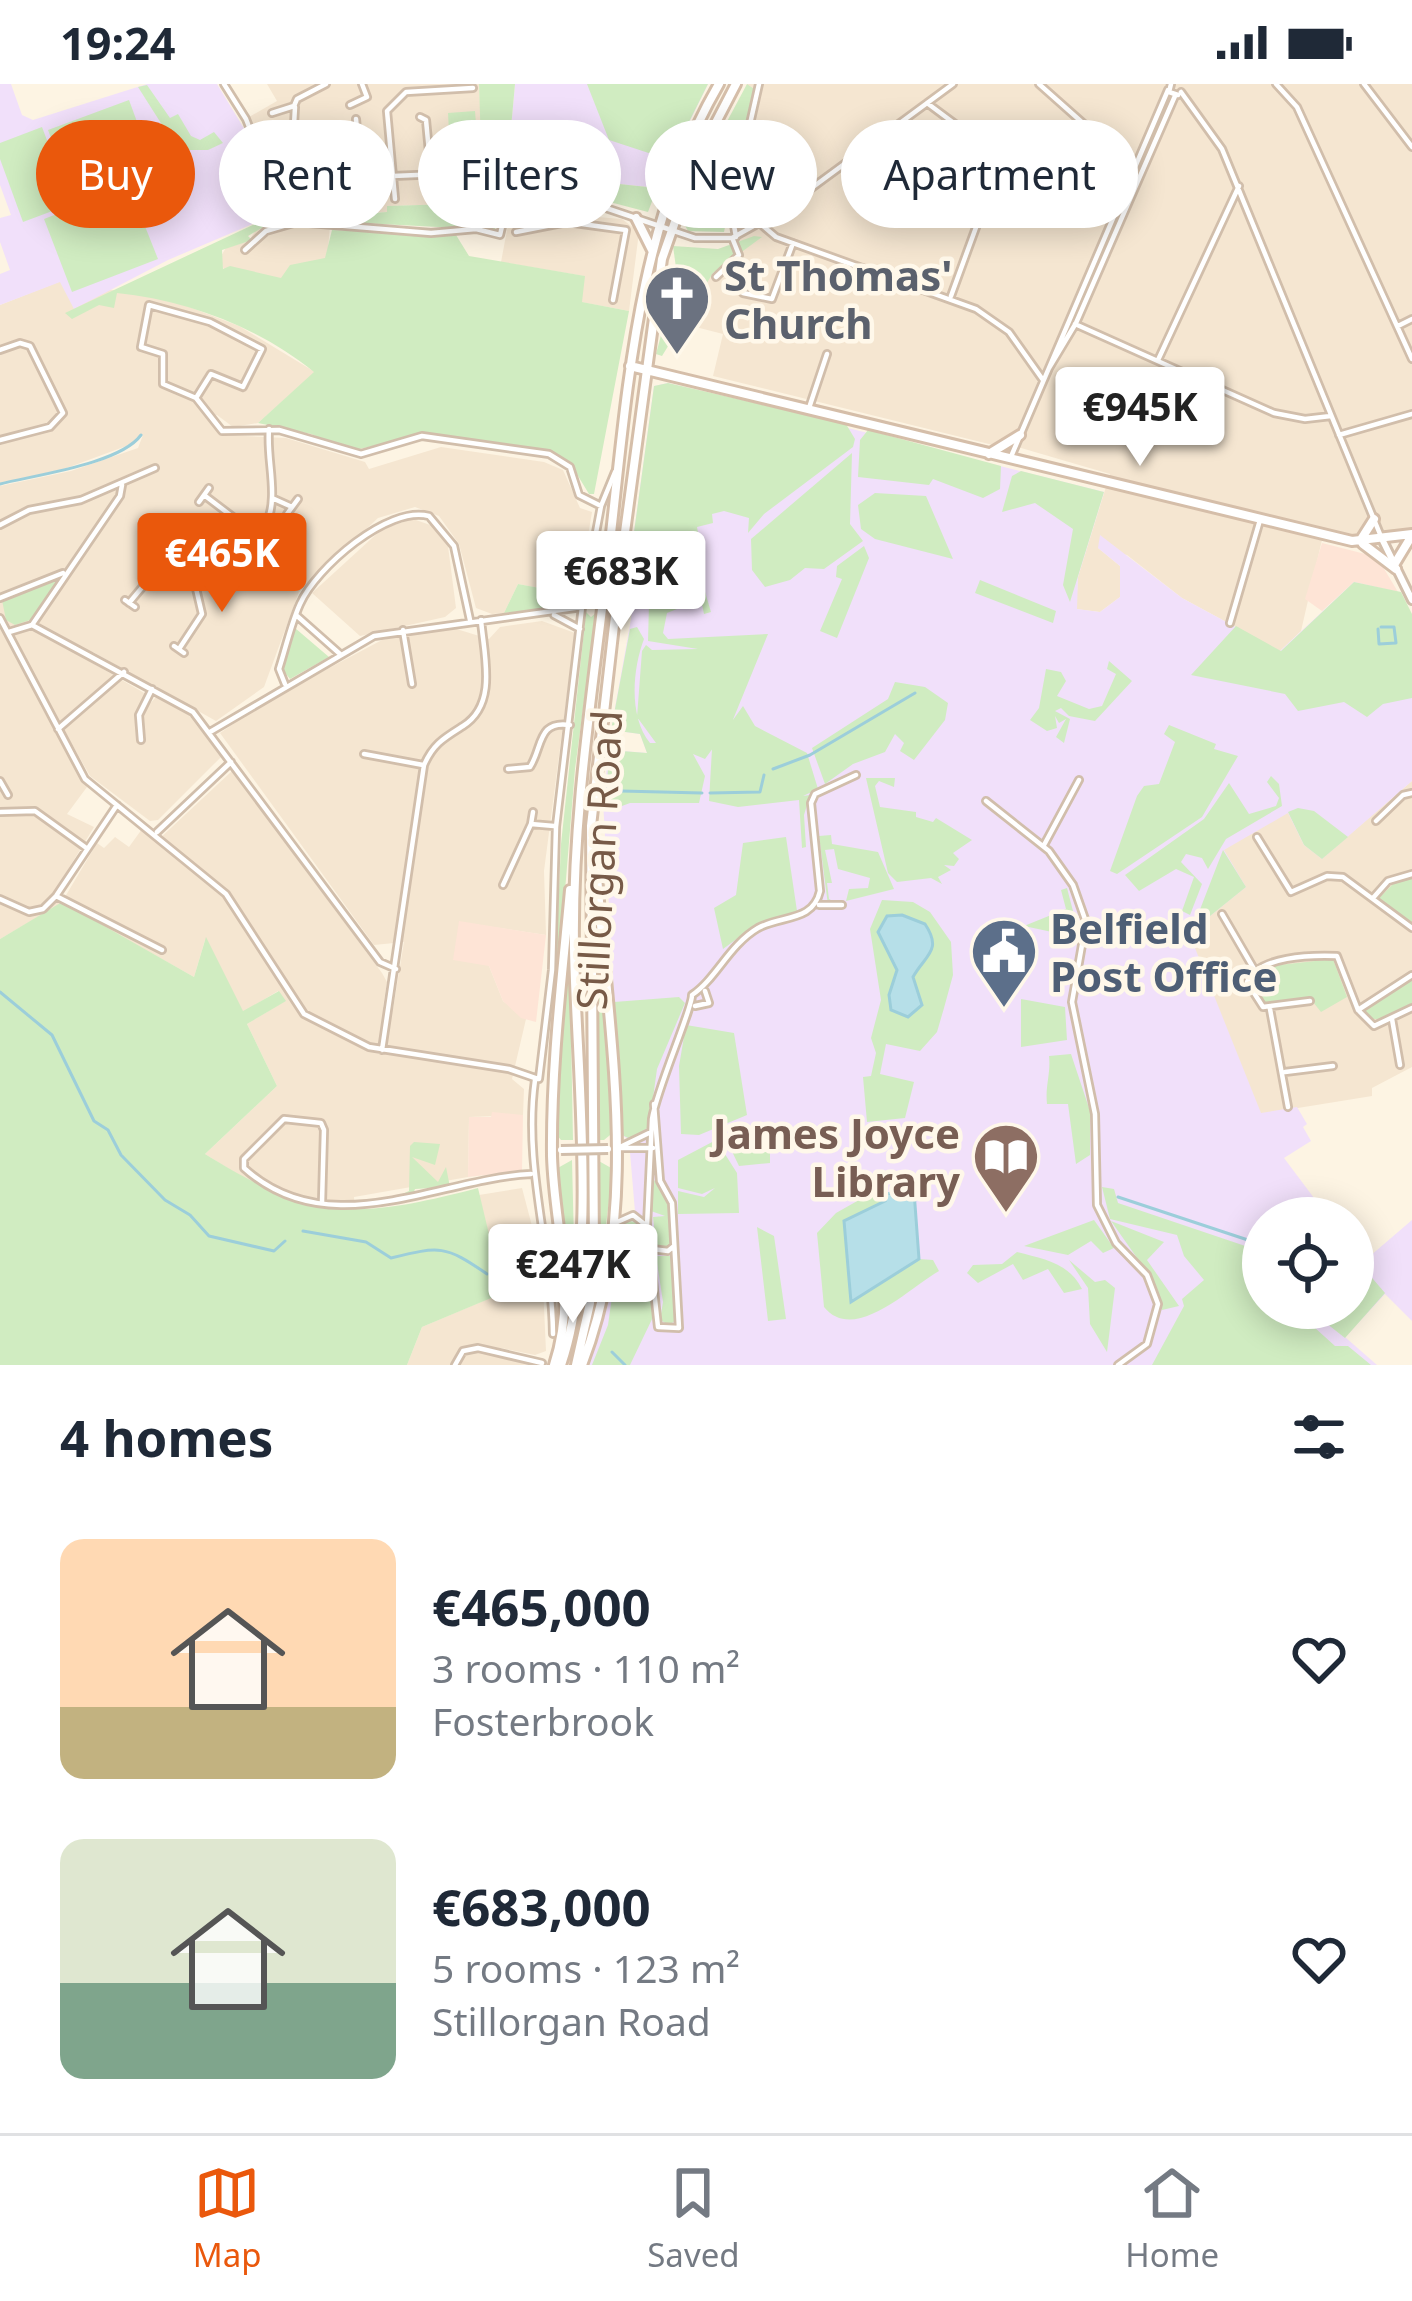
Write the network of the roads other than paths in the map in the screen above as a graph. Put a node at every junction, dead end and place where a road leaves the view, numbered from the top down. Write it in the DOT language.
graph roads {
  1 [pos="224,84"];
  2 [pos="326,84"];
  3 [pos="362,84"];
  4 [pos="719,84"];
  5 [pos="736,84"];
  6 [pos="759,84"];
  7 [pos="953,84"];
  8 [pos="1039,84"];
  9 [pos="1276,84"];
  10 [pos="1364,84"];
  11 [pos="1173,86"];
  12 [pos="473,88"];
  13 [pos="1178,94"];
  14 [pos="927,103"];
  15 [pos="350,105"];
  16 [pos="294,106"];
  17 [pos="272,112"];
  18 [pos="420,117"];
  19 [pos="244,120"];
  20 [pos="294,120"];
  21 [pos="387,120"];
  22 [pos="426,120"];
  23 [pos="702,120"];
  24 [pos="950,120"];
  25 [pos="1080,120"];
  26 [pos="1412,147"];
  27 [pos="817,183"];
  28 [pos="1239,186"];
  29 [pos="394,188"];
  30 [pos="395,200"];
  31 [pos="621,212"];
  32 [pos="635,218"];
  33 [pos="645,221"];
  34 [pos="501,228"];
  35 [pos="539,228"];
  36 [pos="609,228"];
  37 [pos="658,228"];
  38 [pos="665,228"];
  39 [pos="753,228"];
  40 [pos="764,228"];
  41 [pos="976,228"];
  42 [pos="671,230"];
  43 [pos="516,232"];
  44 [pos="734,237"];
  45 [pos="793,242"];
  46 [pos="244,250"];
  47 [pos="652,252"];
  48 [pos="716,277"];
  49 [pos="743,293"];
  50 [pos="950,298"];
  51 [pos="613,300"];
  52 [pos="1412,319"];
  53 [pos="1072,322"];
  54 [pos="1397,326"];
  55 [pos="0,350"];
  56 [pos="827,354"];
  57 [pos="1412,358"];
  58 [pos="1158,360"];
  59 [pos="630,366"];
  60 [pos="646,369"];
  61 [pos="1043,380"];
  62 [pos="196,398"];
  63 [pos="809,408"];
  64 [pos="1412,414"];
  65 [pos="1331,416"];
  66 [pos="269,429"];
  67 [pos="1020,435"];
  68 [pos="1340,435"];
  69 [pos="0,440"];
  70 [pos="474,445"];
  71 [pos="620,455"];
  72 [pos="988,455"];
  73 [pos="473,456"];
  74 [pos="1010,459"];
  75 [pos="155,468"];
  76 [pos="122,485"];
  77 [pos="209,488"];
  78 [pos="204,495"];
  79 [pos="272,498"];
  80 [pos="298,499"];
  81 [pos="199,502"];
  82 [pos="601,506"];
  83 [pos="1260,520"];
  84 [pos="1374,520"];
  85 [pos="0,525"];
  86 [pos="1412,535"];
  87 [pos="258,536"];
  88 [pos="1383,542"];
  89 [pos="1361,543"];
  90 [pos="165,553"];
  91 [pos="238,557"];
  92 [pos="182,565"];
  93 [pos="191,567"];
  94 [pos="1395,567"];
  95 [pos="68,570"];
  96 [pos="256,576"];
  97 [pos="0,598"];
  98 [pos="1412,599"];
  99 [pos="130,603"];
  100 [pos="583,607"];
  101 [pos="296,615"];
  102 [pos="554,615"];
  103 [pos="0,618"];
  104 [pos="470,620"];
  105 [pos="481,620"];
  106 [pos="1230,623"];
  107 [pos="32,625"];
  108 [pos="403,629"];
  109 [pos="580,629"];
  110 [pos="8,632"];
  111 [pos="179,649"];
  112 [pos="340,654"];
  113 [pos="124,672"];
  114 [pos="285,684"];
  115 [pos="412,684"];
  116 [pos="153,687"];
  117 [pos="570,724"];
  118 [pos="58,729"];
  119 [pos="210,732"];
  120 [pos="141,740"];
  121 [pos="364,754"];
  122 [pos="231,762"];
  123 [pos="424,766"];
  124 [pos="508,770"];
  125 [pos="856,775"];
  126 [pos="1079,780"];
  127 [pos="0,781"];
  128 [pos="594,786"];
  129 [pos="1412,793"];
  130 [pos="8,795"];
  131 [pos="986,801"];
  132 [pos="118,804"];
  133 [pos="579,807"];
  134 [pos="0,812"];
  135 [pos="533,812"];
  136 [pos="1376,821"];
  137 [pos="531,824"];
  138 [pos="556,827"];
  139 [pos="156,833"];
  140 [pos="1257,837"];
  141 [pos="1044,845"];
  142 [pos="85,848"];
  143 [pos="1412,874"];
  144 [pos="503,885"];
  145 [pos="56,896"];
  146 [pos="1372,898"];
  147 [pos="0,899"];
  148 [pos="817,904"];
  149 [pos="842,905"];
  150 [pos="1222,914"];
  151 [pos="1412,928"];
  152 [pos="161,950"];
  153 [pos="395,969"];
  154 [pos="1254,969"];
  155 [pos="1412,975"];
  156 [pos="705,991"];
  157 [pos="1310,1001"];
  158 [pos="694,1006"];
  159 [pos="1412,1008"];
  160 [pos="1270,1009"];
  161 [pos="1358,1010"];
  162 [pos="1392,1019"];
  163 [pos="382,1050"];
  164 [pos="1400,1065"];
  165 [pos="1333,1066"];
  166 [pos="1283,1073"];
  167 [pos="535,1075"];
  168 [pos="555,1085"];
  169 [pos="654,1103"];
  170 [pos="1288,1107"];
  171 [pos="651,1130"];
  172 [pos="654,1147"];
  173 [pos="613,1149"];
  174 [pos="557,1150"];
  175 [pos="531,1174"];
  176 [pos="322,1202"];
  177 [pos="615,1223"];
  178 [pos="647,1226"];
  179 [pos="563,1238"];
  180 [pos="545,1241"];
  181 [pos="674,1246"];
  182 [pos="652,1249"];
  183 [pos="553,1334"];
  184 [pos="550,1351"];
  185 [pos="542,1364"];
  186 [pos="455,1365"];
  187 [pos="558,1365"];
  188 [pos="579,1365"];
  189 [pos="1118,1365"];
  1 -- 19 [label="street"];
  2 -- 16 [label="street"];
  3 -- 15 [label="street"];
  4 -- 23 [label="main road, Stillorgan Road"];
  5 -- 42 [label="main road, Stillorgan Road"];
  6 -- 44 [label="street"];
  7 -- 14 [label="street"];
  8 -- 25 [label="street"];
  9 -- 54 [label="street"];
  10 -- 26 [label="street"];
  11 -- 13 [label="street"];
  11 -- 13 [label="street"];
  11 -- 53 [label="street"];
  12 -- 21 [label="street"];
  13 -- 28 [label="street"];
  13 -- 53 [label="street"];
  14 -- 24 [label="street"];
  14 -- 27 [label="street"];
  16 -- 17 [label="street"];
  16 -- 20 [label="street"];
  18 -- 22 [label="street"];
  28 -- 58 [label="street"];
  28 -- 65 [label="street"];
  29 -- 30 [label="street"];
  31 -- 32 [label="street"];
  32 -- 33 [label="street"];
  32 -- 47 [label="main road"];
  34 -- 46 [label="street"];
  35 -- 43 [label="street"];
  36 -- 51 [label="street"];
  37 -- 47 [label="main road, Stillorgan Road"];
  38 -- 42 [label="street"];
  39 -- 44 [label="street"];
  40 -- 45 [label="street"];
  41 -- 50 [label="street"];
  42 -- 44 [label="street"];
  42 -- 60 [label="main road, Stillorgan Road"];
  44 -- 48 [label="street"];
  45 -- 49 [label="street"];
  45 -- 50 [label="street"];
  47 -- 59 [label="main road, Stillorgan Road"];
  50 -- 61 [label="street"];
  52 -- 54 [label="street"];
  53 -- 58 [label="street"];
  53 -- 61 [label="street"];
  54 -- 57 [label="street"];
  55 -- 69 [label="street"];
  56 -- 63 [label="street"];
  58 -- 65 [label="street"];
  59 -- 60 [label="main road"];
  59 -- 71 [label="main road, Stillorgan Road"];
  60 -- 63 [label="main road"];
  60 -- 128 [label="main road, Stillorgan Road"];
  61 -- 67 [label="street"];
  62 -- 62 [label="street"];
  62 -- 66 [label="street"];
  63 -- 72 [label="main road"];
  64 -- 68 [label="street"];
  65 -- 68 [label="street"];
  66 -- 70 [label="street"];
  66 -- 79 [label="street"];
  67 -- 72 [label="main road"];
  67 -- 74 [label="street"];
  68 -- 84 [label="street"];
  70 -- 73 [label="street"];
  70 -- 82 [label="street"];
  71 -- 82 [label="street, Stillorgan Road"];
  71 -- 133 [label="main road, Stillorgan Road"];
  72 -- 74 [label="main road"];
  74 -- 83 [label="main road"];
  75 -- 76 [label="street"];
  76 -- 85 [label="street"];
  76 -- 95 [label="street"];
  77 -- 78 [label="street"];
  78 -- 81 [label="street"];
  78 -- 87 [label="street"];
  79 -- 80 [label="street"];
  79 -- 87 [label="street"];
  82 -- 100 [label="street, Stillorgan Road"];
  83 -- 89 [label="main road"];
  83 -- 106 [label="street"];
  84 -- 88 [label="street"];
  84 -- 89 [label="main road"];
  86 -- 88 [label="main road"];
  86 -- 94 [label="main road"];
  87 -- 91 [label="street"];
  88 -- 89 [label="main road"];
  88 -- 94 [label="street"];
  89 -- 94 [label="main road"];
  90 -- 92 [label="street"];
  91 -- 93 [label="street"];
  91 -- 96 [label="street"];
  92 -- 93 [label="street"];
  92 -- 99 [label="street"];
  93 -- 111 [label="street"];
  94 -- 98 [label="street"];
  95 -- 97 [label="street"];
  95 -- 107 [label="street"];
  100 -- 102 [label="street"];
  100 -- 109 [label="street, Stillorgan Road"];
  101 -- 104 [label="street"];
  101 -- 112 [label="street"];
  101 -- 114 [label="street"];
  102 -- 105 [label="street"];
  102 -- 109 [label="street"];
  103 -- 110 [label="street"];
  104 -- 105 [label="street"];
  104 -- 108 [label="street"];
  105 -- 123 [label="street"];
  107 -- 110 [label="street"];
  107 -- 113 [label="street"];
  108 -- 112 [label="street"];
  108 -- 115 [label="street"];
  109 -- 117 [label="street, Stillorgan Road"];
  110 -- 118 [label="street"];
  112 -- 114 [label="street"];
  113 -- 116 [label="street"];
  113 -- 118 [label="street"];
  114 -- 119 [label="street"];
  116 -- 119 [label="street"];
  116 -- 120 [label="street"];
  117 -- 124 [label="street"];
  117 -- 138 [label="street, Stillorgan Road"];
  118 -- 132 [label="street"];
  119 -- 122 [label="street"];
  121 -- 123 [label="street"];
  122 -- 139 [label="street"];
  122 -- 153 [label="street"];
  123 -- 153 [label="street"];
  125 -- 148 [label="street"];
  126 -- 141 [label="street"];
  127 -- 130 [label="street"];
  128 -- 173 [label="main road"];
  128 -- 188 [label="main road, Stillorgan Road"];
  129 -- 136 [label="street"];
  131 -- 141 [label="street"];
  132 -- 139 [label="street"];
  132 -- 142 [label="street"];
  133 -- 168 [label="main road"];
  133 -- 187 [label="main road, Stillorgan Road"];
  134 -- 142 [label="street"];
  135 -- 137 [label="street"];
  137 -- 138 [label="street"];
  137 -- 144 [label="street"];
  138 -- 167 [label="street, Stillorgan Road"];
  139 -- 163 [label="street"];
  140 -- 146 [label="street"];
  141 -- 189 [label="street"];
  142 -- 145 [label="street"];
  143 -- 146 [label="street"];
  145 -- 147 [label="street"];
  145 -- 152 [label="street"];
  146 -- 151 [label="street"];
  148 -- 149 [label="street"];
  148 -- 156 [label="street"];
  150 -- 154 [label="street"];
  153 -- 163 [label="street"];
  154 -- 160 [label="street"];
  154 -- 161 [label="street"];
  155 -- 161 [label="street"];
  156 -- 158 [label="street"];
  156 -- 158 [label="street"];
  157 -- 160 [label="street"];
  158 -- 169 [label="street"];
  159 -- 162 [label="street"];
  160 -- 166 [label="street"];
  161 -- 162 [label="street"];
  162 -- 164 [label="street"];
  163 -- 167 [label="street"];
  165 -- 166 [label="street"];
  166 -- 170 [label="street"];
  167 -- 168 [label="street"];
  167 -- 175 [label="street, Stillorgan Road"];
  168 -- 174 [label="main road"];
  169 -- 171 [label="street"];
  169 -- 172 [label="street"];
  171 -- 172 [label="street"];
  171 -- 173 [label="street"];
  172 -- 173 [label="street"];
  172 -- 178 [label="street"];
  172 -- 181 [label="street"];
  173 -- 174 [label="street, bridge"];
  173 -- 177 [label="main road"];
  174 -- 179 [label="main road"];
  175 -- 176 [label="street"];
  175 -- 180 [label="street, Stillorgan Road"];
  176 -- 176 [label="street"];
  177 -- 178 [label="street"];
  177 -- 188 [label="main road"];
  178 -- 182 [label="street"];
  179 -- 180 [label="street"];
  179 -- 187 [label="main road"];
  180 -- 183 [label="street, Stillorgan Road"];
  181 -- 182 [label="street"];
  181 -- 182 [label="street"];
  184 -- 185 [label="street"];
  185 -- 186 [label="street"];
}
